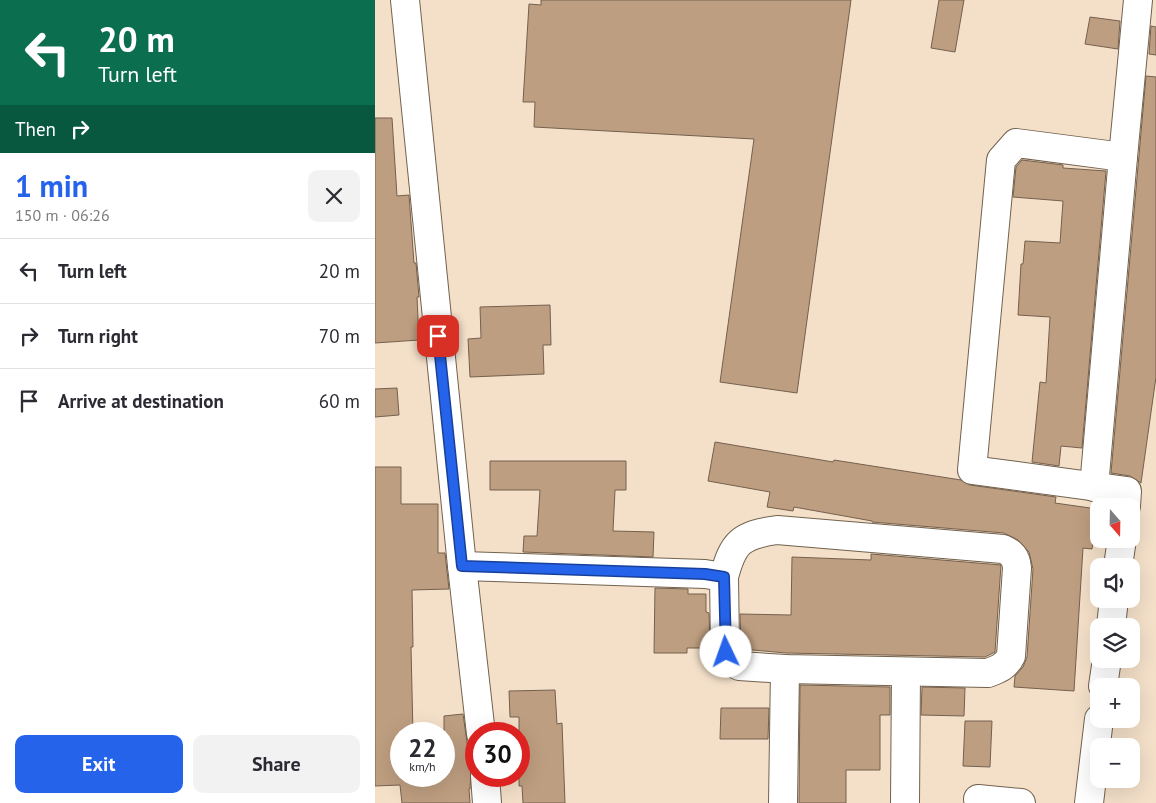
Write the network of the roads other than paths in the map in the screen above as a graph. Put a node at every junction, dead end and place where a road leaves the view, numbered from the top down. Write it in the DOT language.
graph roads {
  1 [pos="405,0"];
  2 [pos="1138,0"];
  3 [pos="1123,157"];
  4 [pos="1094,487"];
  5 [pos="1127,498"];
  6 [pos="462,566"];
  7 [pos="724,577"];
  8 [pos="785,669"];
  9 [pos="906,672"];
  10 [pos="480,722"];
  11 [pos="1098,728"];
  12 [pos="486,787"];
  13 [pos="978,799"];
  14 [pos="487,803"];
  15 [pos="783,803"];
  16 [pos="905,803"];
  17 [pos="1021,803"];
  18 [pos="1089,803"];
  1 -- 6 [label="street"];
  2 -- 3 [label="street"];
  3 -- 4 [label="street"];
  3 -- 4 [label="street"];
  4 -- 5 [label="street"];
  6 -- 7 [label="street"];
  6 -- 10 [label="street"];
  7 -- 8 [label="street"];
  7 -- 9 [label="street"];
  8 -- 9 [label="street"];
  8 -- 15 [label="street"];
  9 -- 16 [label="street"];
  11 -- 18 [label="street"];
  12 -- 14 [label="street"];
  13 -- 17 [label="street"];
}
